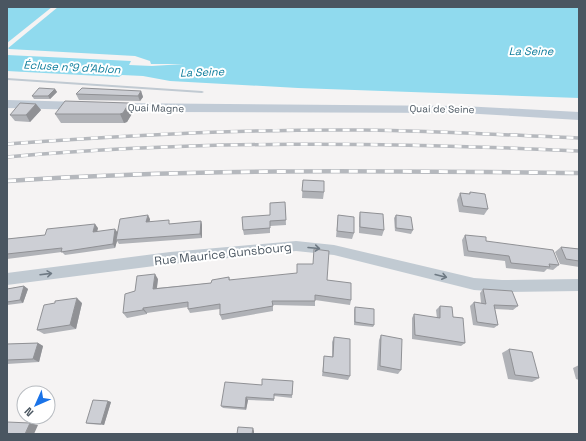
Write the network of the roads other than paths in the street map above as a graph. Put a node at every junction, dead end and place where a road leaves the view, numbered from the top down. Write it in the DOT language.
graph roads {
  1 [pos="7,79"];
  2 [pos="202,92"];
  3 [pos="7,104"];
  4 [pos="305,109"];
  5 [pos="579,116"];
  6 [pos="7,279"];
  7 [pos="579,285"];
  1 -- 2 [label="lane"];
  3 -- 4 [label="main road, Quai Magne"];
  4 -- 5 [label="main road, Quai de Seine"];
  6 -- 7 [label="street, Rue Maurice Gunsbourg, one-way"];
}
